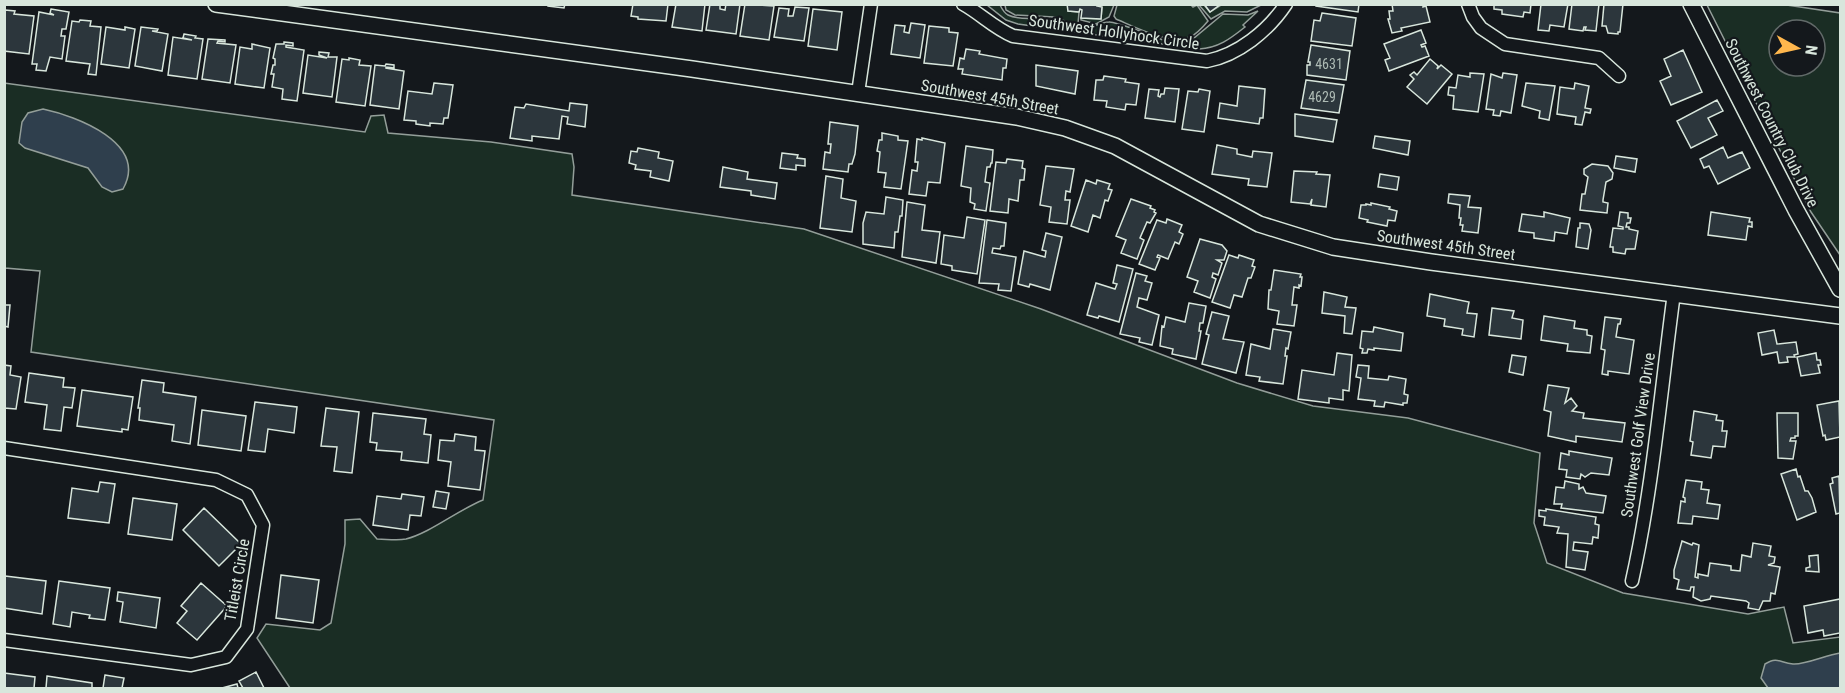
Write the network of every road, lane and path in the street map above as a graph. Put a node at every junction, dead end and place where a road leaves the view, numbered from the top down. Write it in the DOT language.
graph roads {
  1 [pos="216,4"];
  2 [pos="871,4"];
  3 [pos="963,4"];
  4 [pos="1286,4"];
  5 [pos="1468,4"];
  6 [pos="1691,4"];
  7 [pos="1619,76"];
  8 [pos="858,93"];
  9 [pos="1840,289"];
  10 [pos="1674,293"];
  11 [pos="1840,316"];
  12 [pos="4,448"];
  13 [pos="1632,581"];
  14 [pos="4,640"];
  1 -- 8 [label="street, Southwest 45th Street"];
  2 -- 8 [label="street"];
  3 -- 4 [label="street, Southwest Hollyhock Circle"];
  5 -- 7 [label="street"];
  6 -- 9 [label="street, Southwest Country Club Drive"];
  8 -- 10 [label="street, Southwest 45th Street"];
  10 -- 11 [label="street, Southwest 45th Street"];
  10 -- 13 [label="street, Southwest Golf View Drive"];
  12 -- 14 [label="street, Titleist Circle"];
}
